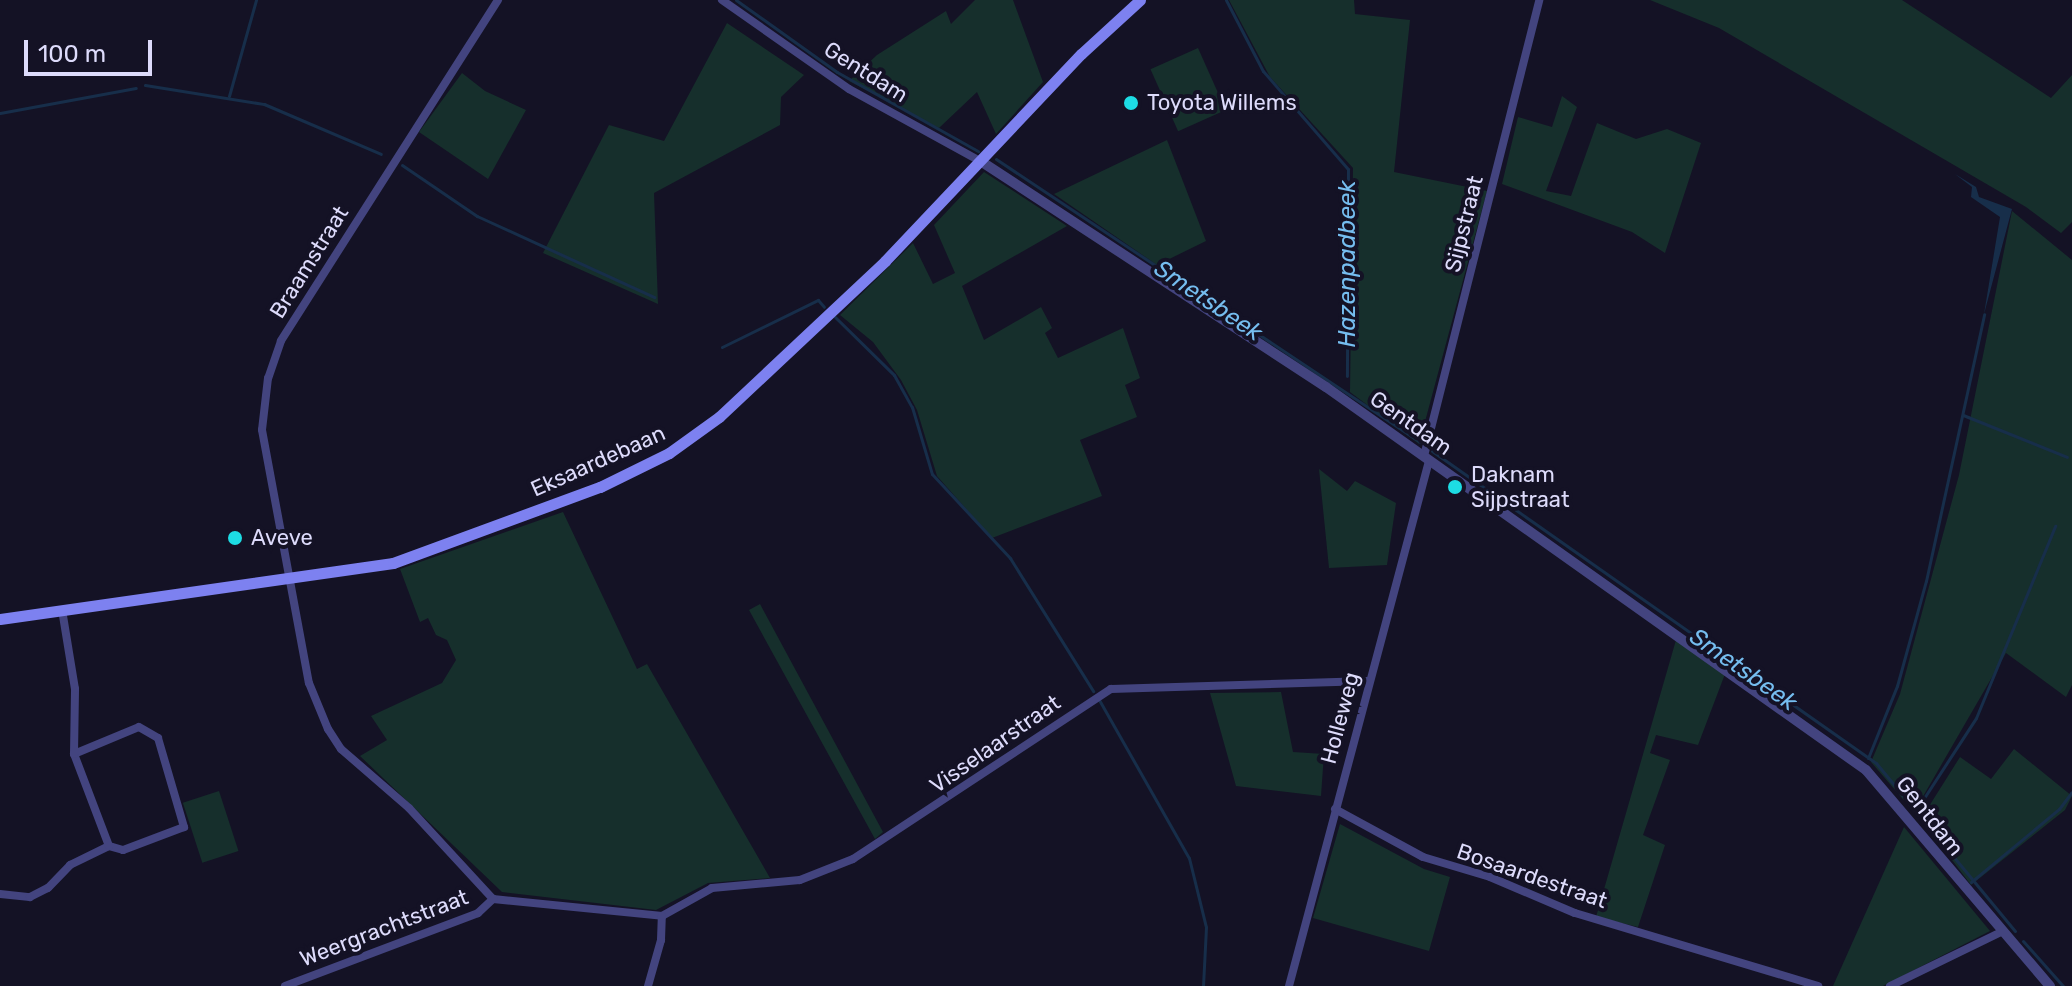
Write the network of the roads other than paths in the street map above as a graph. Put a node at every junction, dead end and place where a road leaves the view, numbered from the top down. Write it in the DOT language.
graph roads {
  1 [pos="498,0"];
  2 [pos="722,0"];
  3 [pos="1140,0"];
  4 [pos="1539,0"];
  5 [pos="982,162"];
  6 [pos="1427,458"];
  7 [pos="289,576"];
  8 [pos="62,610"];
  9 [pos="0,619"];
  10 [pos="1369,681"];
  11 [pos="74,754"];
  12 [pos="1335,809"];
  13 [pos="109,846"];
  14 [pos="1,895"];
  15 [pos="493,899"];
  16 [pos="662,916"];
  17 [pos="2001,932"];
  18 [pos="285,986"];
  19 [pos="648,986"];
  20 [pos="1289,986"];
  21 [pos="1818,986"];
  22 [pos="1890,986"];
  23 [pos="2050,986"];
  1 -- 7 [label="street, Braamstraat"];
  2 -- 5 [label="street, Gentdam"];
  3 -- 5 [label="main road, Eksaardebaan"];
  4 -- 6 [label="street, Sijpstraat"];
  5 -- 6 [label="street, Gentdam"];
  5 -- 7 [label="main road, Eksaardebaan"];
  6 -- 10 [label="street, Holleweg"];
  6 -- 17 [label="street, Gentdam"];
  7 -- 8 [label="main road, Eksaardebaan"];
  7 -- 15 [label="street"];
  8 -- 9 [label="main road, Eksaardebaan"];
  8 -- 11 [label="street"];
  10 -- 12 [label="street, Holleweg"];
  10 -- 16 [label="street, Visselaarstraat"];
  11 -- 13 [label="street"];
  11 -- 13 [label="street"];
  12 -- 20 [label="street, Holleweg"];
  12 -- 21 [label="street, Bosaardestraat"];
  13 -- 14 [label="street"];
  15 -- 16 [label="street"];
  15 -- 18 [label="street, Weergrachtstraat"];
  16 -- 19 [label="street"];
  17 -- 22 [label="street"];
  17 -- 23 [label="street, Gentdam"];
}
